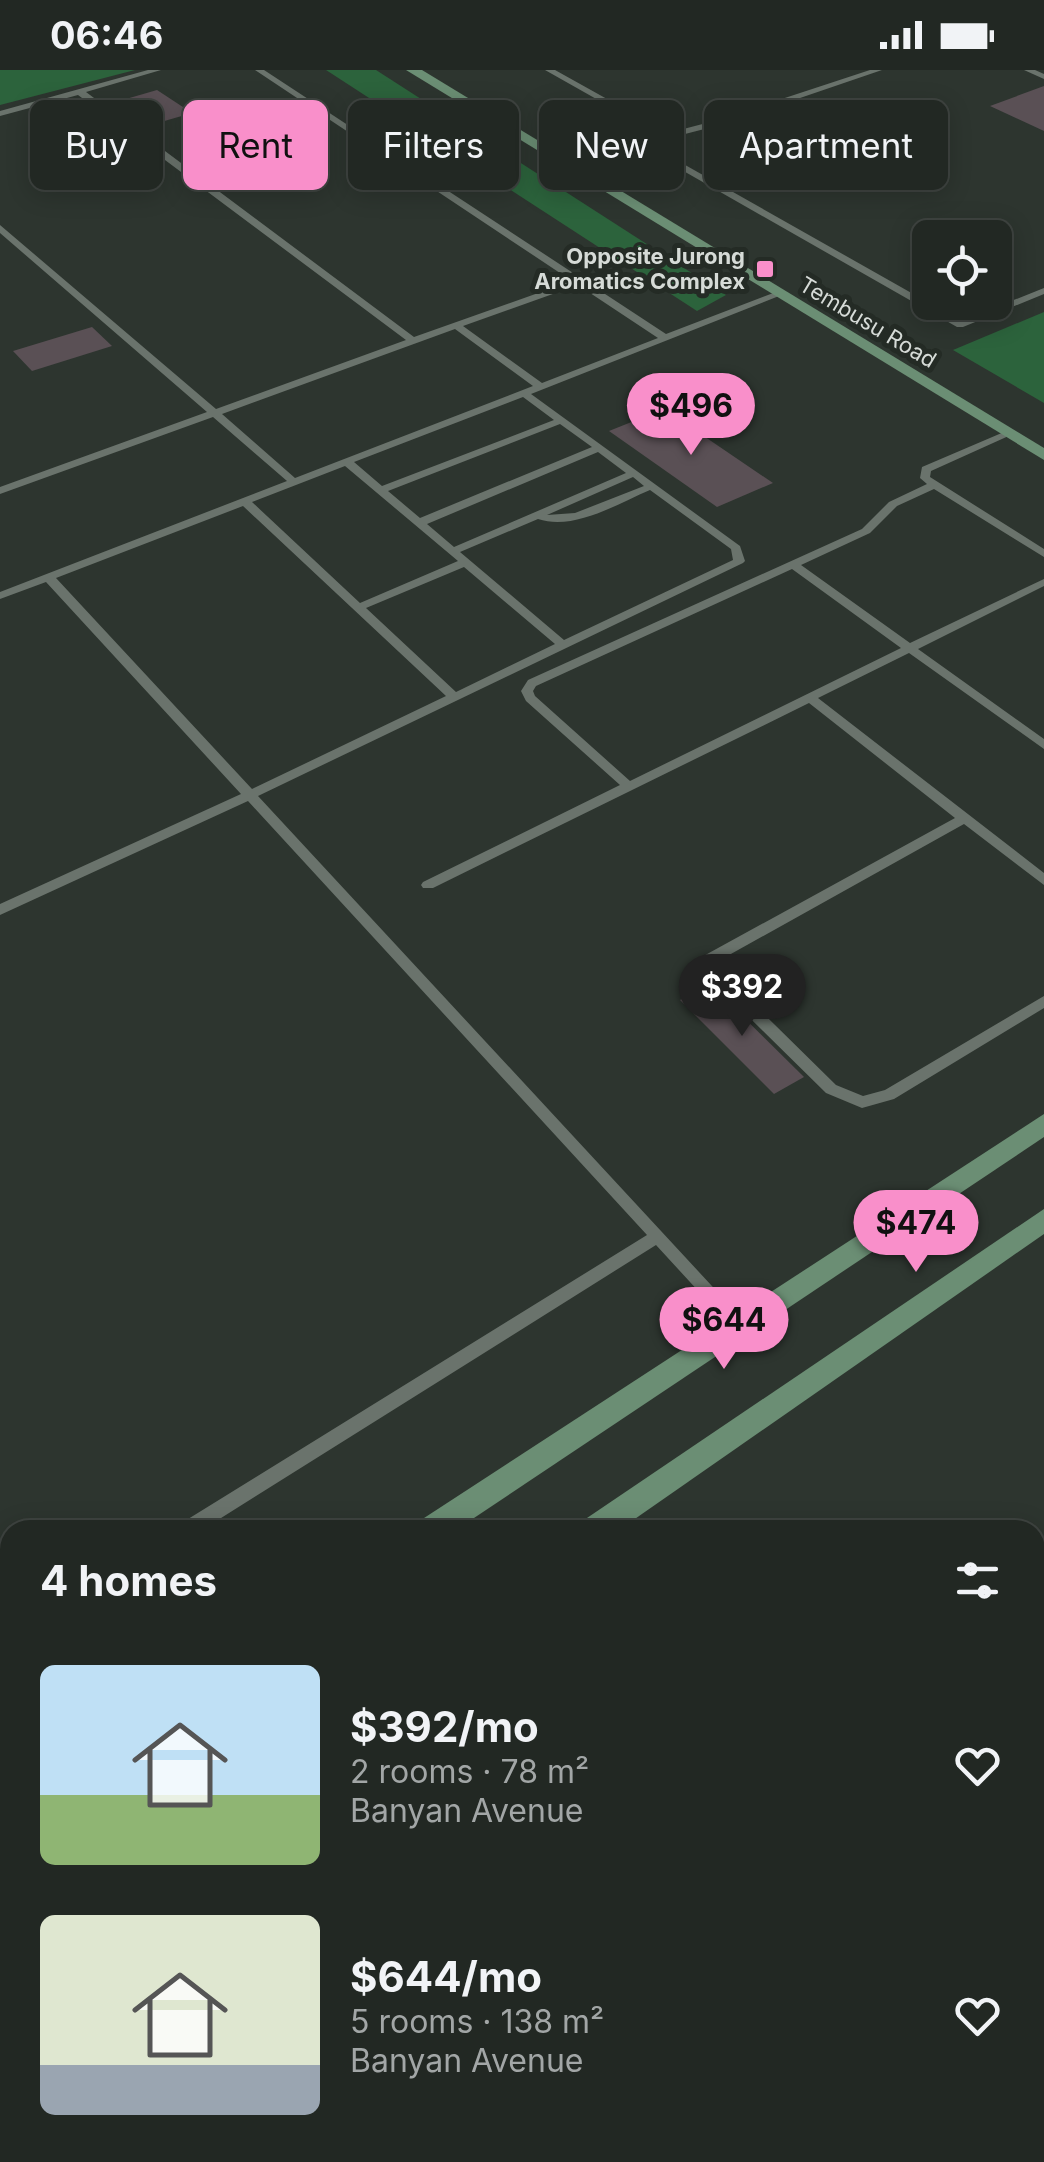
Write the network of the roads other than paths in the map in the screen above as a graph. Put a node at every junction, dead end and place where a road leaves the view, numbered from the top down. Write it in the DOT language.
graph roads {
  1 [pos="157,70"];
  2 [pos="259,70"];
  3 [pos="412,70"];
  4 [pos="550,70"];
  5 [pos="878,70"];
  6 [pos="1028,70"];
  7 [pos="1044,77"];
  8 [pos="80,92"];
  9 [pos="604,100"];
  10 [pos="0,114"];
  11 [pos="684,131"];
  12 [pos="539,147"];
  13 [pos="684,168"];
  14 [pos="609,190"];
  15 [pos="0,228"];
  16 [pos="579,281"];
  17 [pos="1044,291"];
  18 [pos="779,294"];
  19 [pos="456,326"];
  20 [pos="664,338"];
  21 [pos="413,342"];
  22 [pos="540,386"];
  23 [pos="524,392"];
  24 [pos="217,412"];
  25 [pos="562,420"];
  26 [pos="1008,434"];
  27 [pos="599,448"];
  28 [pos="1044,456"];
  29 [pos="346,461"];
  30 [pos="634,473"];
  31 [pos="294,482"];
  32 [pos="934,485"];
  33 [pos="652,486"];
  34 [pos="381,490"];
  35 [pos="0,491"];
  36 [pos="244,501"];
  37 [pos="538,515"];
  38 [pos="420,522"];
  39 [pos="453,551"];
  40 [pos="1044,554"];
  41 [pos="466,562"];
  42 [pos="794,565"];
  43 [pos="48,578"];
  44 [pos="1044,582"];
  45 [pos="0,596"];
  46 [pos="359,608"];
  47 [pos="562,645"];
  48 [pos="909,648"];
  49 [pos="453,696"];
  50 [pos="809,697"];
  51 [pos="1044,745"];
  52 [pos="628,786"];
  53 [pos="250,795"];
  54 [pos="965,818"];
  55 [pos="1044,880"];
  56 [pos="428,885"];
  57 [pos="0,910"];
  58 [pos="1044,1000"];
  59 [pos="1044,1124"];
  60 [pos="1044,1220"];
  61 [pos="658,1236"];
  62 [pos="741,1326"];
  63 [pos="202,1520"];
  64 [pos="446,1520"];
  65 [pos="611,1520"];
  1 -- 8 [label="lane"];
  2 -- 16 [label="lane"];
  3 -- 12 [label="street, Tembusu Road"];
  4 -- 9 [label="lane"];
  5 -- 11 [label="lane"];
  6 -- 7 [label="lane"];
  8 -- 10 [label="lane"];
  8 -- 21 [label="lane"];
  13 -- 17 [label="lane"];
  14 -- 18 [label="street, Tembusu Road"];
  15 -- 24 [label="lane"];
  16 -- 19 [label="lane"];
  16 -- 20 [label="lane"];
  18 -- 20 [label="lane"];
  18 -- 26 [label="street, Tembusu Road"];
  19 -- 21 [label="lane"];
  19 -- 22 [label="lane"];
  20 -- 22 [label="lane"];
  21 -- 24 [label="lane"];
  22 -- 23 [label="lane"];
  23 -- 25 [label="lane"];
  23 -- 29 [label="lane"];
  24 -- 31 [label="lane"];
  24 -- 35 [label="lane"];
  25 -- 27 [label="lane"];
  25 -- 34 [label="lane"];
  26 -- 28 [label="street, Tembusu Road"];
  26 -- 32 [label="lane"];
  27 -- 30 [label="lane"];
  27 -- 38 [label="lane"];
  29 -- 31 [label="lane"];
  29 -- 34 [label="lane"];
  30 -- 33 [label="lane"];
  30 -- 37 [label="lane"];
  31 -- 36 [label="lane"];
  32 -- 40 [label="lane"];
  32 -- 42 [label="lane"];
  33 -- 37 [label="lane"];
  33 -- 47 [label="lane"];
  34 -- 38 [label="lane"];
  36 -- 43 [label="lane"];
  36 -- 46 [label="lane"];
  37 -- 39 [label="lane"];
  38 -- 39 [label="lane"];
  39 -- 41 [label="lane"];
  41 -- 46 [label="lane"];
  41 -- 47 [label="lane"];
  42 -- 48 [label="lane"];
  42 -- 52 [label="lane"];
  43 -- 45 [label="lane"];
  43 -- 53 [label="lane"];
  44 -- 48 [label="lane"];
  46 -- 49 [label="lane"];
  47 -- 49 [label="lane"];
  48 -- 50 [label="lane"];
  48 -- 51 [label="lane"];
  49 -- 53 [label="lane"];
  50 -- 52 [label="lane"];
  50 -- 54 [label="lane"];
  52 -- 56 [label="lane"];
  53 -- 57 [label="lane"];
  53 -- 61 [label="lane"];
  54 -- 55 [label="lane"];
  54 -- 58 [label="lane"];
  59 -- 62 [label="street"];
  60 -- 65 [label="street"];
  61 -- 62 [label="lane"];
  61 -- 63 [label="lane"];
  62 -- 64 [label="street"];
}
